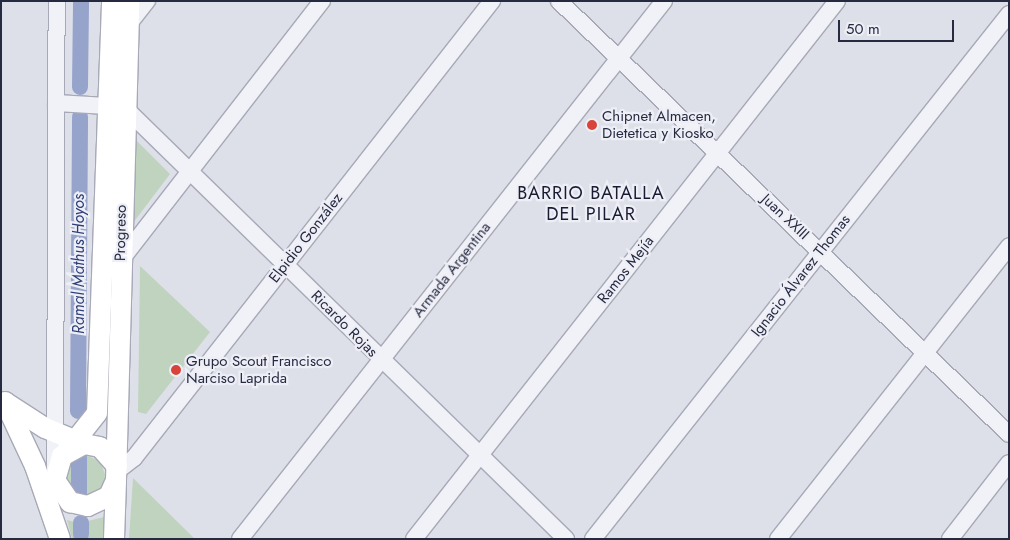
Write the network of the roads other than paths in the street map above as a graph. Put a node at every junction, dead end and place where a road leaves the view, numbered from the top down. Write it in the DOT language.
graph roads {
  1 [pos="57,1"];
  2 [pos="112,1"];
  3 [pos="129,1"];
  4 [pos="147,1"];
  5 [pos="322,1"];
  6 [pos="492,1"];
  7 [pos="559,1"];
  8 [pos="664,1"];
  9 [pos="837,1"];
  10 [pos="1009,14"];
  11 [pos="128,25"];
  12 [pos="618,59"];
  13 [pos="56,103"];
  14 [pos="110,105"];
  15 [pos="716,154"];
  16 [pos="189,171"];
  17 [pos="1009,246"];
  18 [pos="821,251"];
  19 [pos="121,260"];
  20 [pos="285,264"];
  21 [pos="925,353"];
  22 [pos="380,360"];
  23 [pos="57,389"];
  24 [pos="3,400"];
  25 [pos="30,419"];
  26 [pos="56,433"];
  27 [pos="1009,434"];
  28 [pos="75,446"];
  29 [pos="479,456"];
  30 [pos="1009,463"];
  31 [pos="35,466"];
  32 [pos="116,473"];
  33 [pos="56,480"];
  34 [pos="61,539"];
  35 [pos="114,539"];
  36 [pos="240,539"];
  37 [pos="414,539"];
  38 [pos="566,539"];
  39 [pos="593,539"];
  40 [pos="778,539"];
  41 [pos="950,539"];
  1 -- 13 [label="street"];
  2 -- 14 [label="main road, Progreso"];
  3 -- 11 [label="main road, Progreso"];
  4 -- 11 [label="street"];
  5 -- 16 [label="street"];
  6 -- 20 [label="street, Elpidio González"];
  7 -- 12 [label="street, Juan XXIII"];
  8 -- 12 [label="street, Armada Argentina"];
  9 -- 15 [label="street, Ramos Mejía"];
  10 -- 18 [label="street, Ignacio Álvarez Thomas"];
  11 -- 14 [label="main road, Progreso"];
  12 -- 15 [label="street, Juan XXIII"];
  12 -- 22 [label="street, Armada Argentina"];
  13 -- 14 [label="street"];
  13 -- 23 [label="street"];
  14 -- 16 [label="street, Ricardo Rojas"];
  14 -- 19 [label="main road, Progreso"];
  14 -- 28 [label="main road, Progreso"];
  15 -- 18 [label="street, Juan XXIII"];
  15 -- 29 [label="street, Ramos Mejía"];
  16 -- 19 [label="street"];
  16 -- 20 [label="street, Ricardo Rojas"];
  17 -- 21 [label="street"];
  18 -- 21 [label="street, Juan XXIII"];
  18 -- 39 [label="street, Ignacio Álvarez Thomas"];
  19 -- 32 [label="main road, Progreso"];
  20 -- 22 [label="street, Ricardo Rojas"];
  20 -- 32 [label="street, Elpidio González"];
  21 -- 27 [label="street, Juan XXIII"];
  21 -- 40 [label="street"];
  22 -- 29 [label="street, Ricardo Rojas"];
  22 -- 36 [label="street, Armada Argentina"];
  23 -- 25 [label="street"];
  23 -- 26 [label="street"];
  24 -- 25 [label="main road"];
  24 -- 31 [label="main road"];
  25 -- 26 [label="main road"];
  26 -- 28 [label="main road"];
  26 -- 33 [label="street"];
  28 -- 32 [label="main road"];
  28 -- 33 [label="main road"];
  29 -- 37 [label="street, Ramos Mejía"];
  29 -- 38 [label="street, Ricardo Rojas"];
  30 -- 41 [label="street"];
  31 -- 33 [label="main road"];
  31 -- 34 [label="main road"];
  32 -- 33 [label="main road"];
  32 -- 35 [label="main road, Progreso"];
  33 -- 34 [label="main road"];
}
